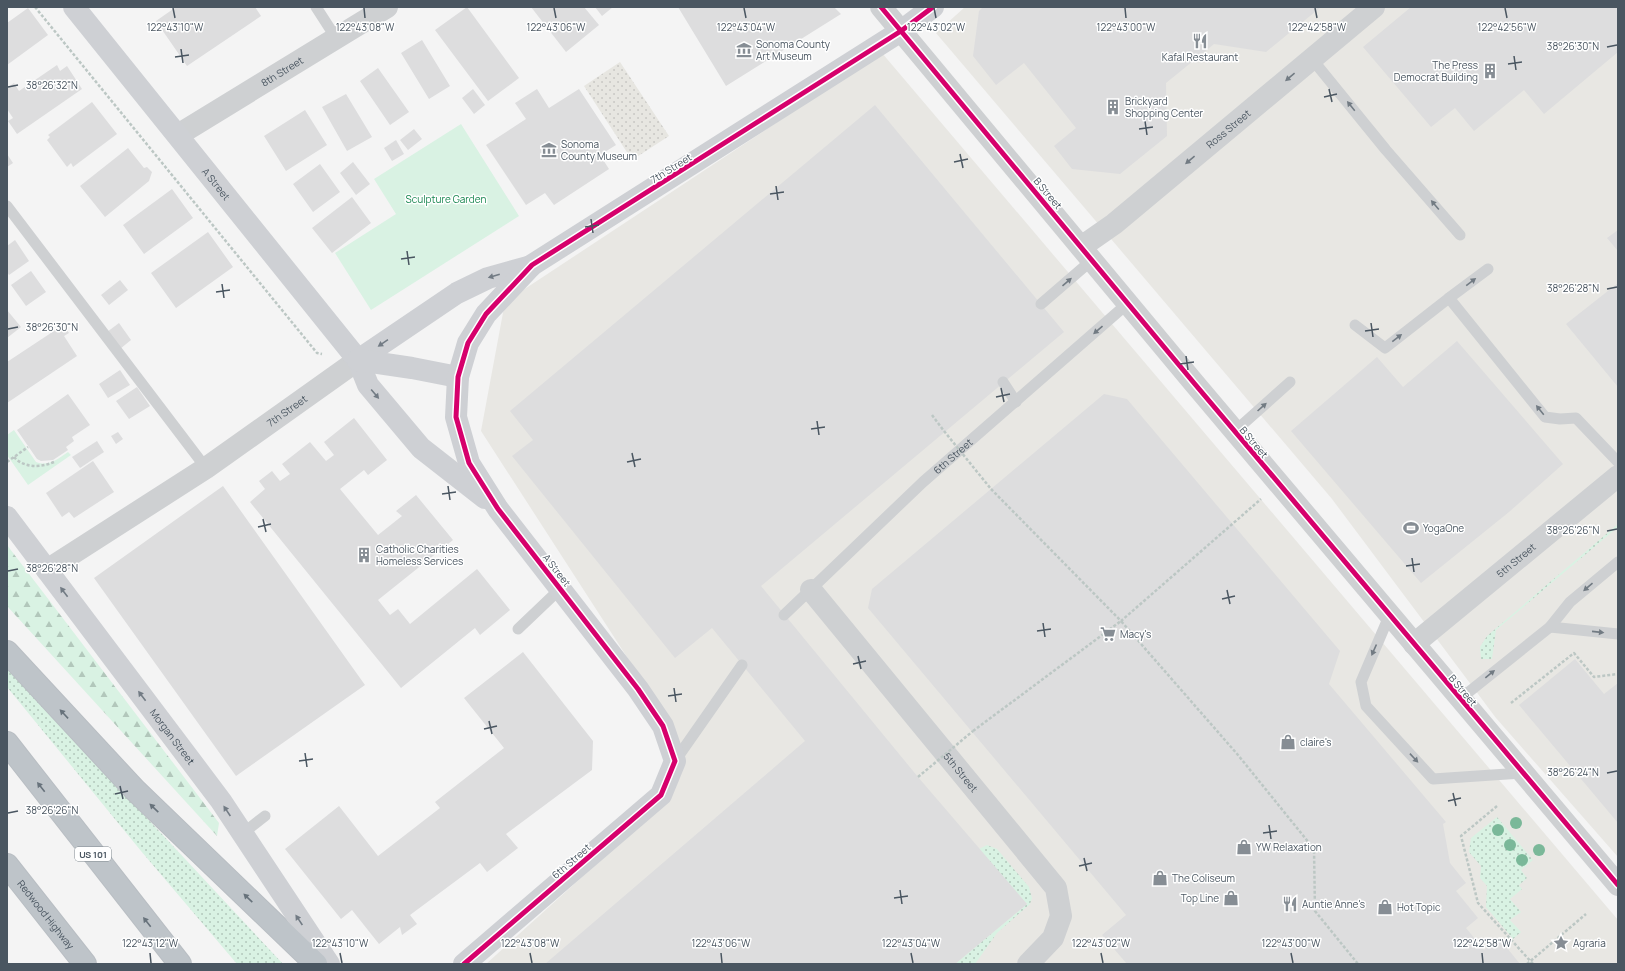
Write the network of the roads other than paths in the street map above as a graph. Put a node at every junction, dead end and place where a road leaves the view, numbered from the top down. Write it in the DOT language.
graph roads {
  1 [pos="74,7"];
  2 [pos="316,7"];
  3 [pos="387,7"];
  4 [pos="881,7"];
  5 [pos="933,7"];
  6 [pos="1374,7"];
  7 [pos="901,31"];
  8 [pos="336,38"];
  9 [pos="1312,59"];
  10 [pos="178,135"];
  11 [pos="7,206"];
  12 [pos="1460,235"];
  13 [pos="1086,253"];
  14 [pos="532,265"];
  15 [pos="1488,269"];
  16 [pos="1449,298"];
  17 [pos="1041,304"];
  18 [pos="1128,304"];
  19 [pos="1355,325"];
  20 [pos="358,360"];
  21 [pos="458,377"];
  22 [pos="1003,382"];
  23 [pos="1290,382"];
  24 [pos="1016,402"];
  25 [pos="1234,432"];
  26 [pos="1618,462"];
  27 [pos="206,468"];
  28 [pos="1618,476"];
  29 [pos="498,509"];
  30 [pos="7,517"];
  31 [pos="1618,562"];
  32 [pos="47,570"];
  33 [pos="560,589"];
  34 [pos="811,590"];
  35 [pos="1390,614"];
  36 [pos="784,615"];
  37 [pos="1550,627"];
  38 [pos="518,628"];
  39 [pos="1618,634"];
  40 [pos="1414,644"];
  41 [pos="7,652"];
  42 [pos="742,665"];
  43 [pos="1460,699"];
  44 [pos="7,744"];
  45 [pos="675,761"];
  46 [pos="1522,773"];
  47 [pos="265,816"];
  48 [pos="242,834"];
  49 [pos="7,865"];
  50 [pos="1618,885"];
  51 [pos="85,964"];
  52 [pos="180,964"];
  53 [pos="316,964"];
  54 [pos="329,964"];
  55 [pos="464,964"];
  56 [pos="1028,964"];
  1 -- 10 [label="street, A Street"];
  2 -- 8 [label="lane"];
  3 -- 8 [label="street, 8th Street"];
  4 -- 7 [label="street, B Street"];
  5 -- 7 [label="street, 7th Street"];
  6 -- 9 [label="street, Ross Street"];
  7 -- 13 [label="street, B Street"];
  7 -- 14 [label="street, 7th Street"];
  8 -- 10 [label="street, 8th Street"];
  12 -- 9 [label="lane, one-way"];
  9 -- 13 [label="street, Ross Street, one-way"];
  10 -- 20 [label="street, A Street"];
  11 -- 27 [label="lane"];
  17 -- 13 [label="lane, one-way"];
  13 -- 18 [label="street, B Street"];
  14 -- 20 [label="street, 7th Street, one-way"];
  14 -- 21 [label="street, 7th Street"];
  16 -- 15 [label="lane, one-way"];
  19 -- 16 [label="lane, one-way"];
  26 -- 16 [label="lane, one-way"];
  18 -- 24 [label="lane, 6th Street, one-way"];
  18 -- 25 [label="street, B Street"];
  20 -- 21 [label="street"];
  20 -- 27 [label="street, 7th Street"];
  20 -- 29 [label="street, A Street, one-way"];
  21 -- 29 [label="street, A Street"];
  22 -- 24 [label="lane"];
  25 -- 23 [label="lane, one-way"];
  24 -- 34 [label="lane, 6th Street"];
  25 -- 35 [label="street, B Street"];
  27 -- 32 [label="street, 7th Street"];
  28 -- 40 [label="street, 5th Street"];
  29 -- 33 [label="street, A Street"];
  30 -- 32 [label="street, Morgan Street"];
  31 -- 37 [label="lane, one-way"];
  48 -- 32 [label="street, Morgan Street, one-way"];
  33 -- 38 [label="lane"];
  33 -- 45 [label="street, A Street"];
  34 -- 36 [label="lane, 6th Street"];
  34 -- 56 [label="street, 5th Street"];
  35 -- 40 [label="street, B Street"];
  35 -- 46 [label="lane, one-way"];
  37 -- 39 [label="lane, one-way"];
  43 -- 37 [label="lane, one-way"];
  40 -- 43 [label="street, B Street"];
  53 -- 41 [label="highway, one-way"];
  42 -- 45 [label="lane, 6th Street"];
  43 -- 46 [label="street, B Street"];
  52 -- 44 [label="highway, US 101, one-way"];
  45 -- 55 [label="street, 6th Street"];
  46 -- 50 [label="street, B Street"];
  47 -- 48 [label="lane"];
  54 -- 48 [label="street, Morgan Street, one-way"];
  49 -- 51 [label="highway, Redwood Highway"];
}
